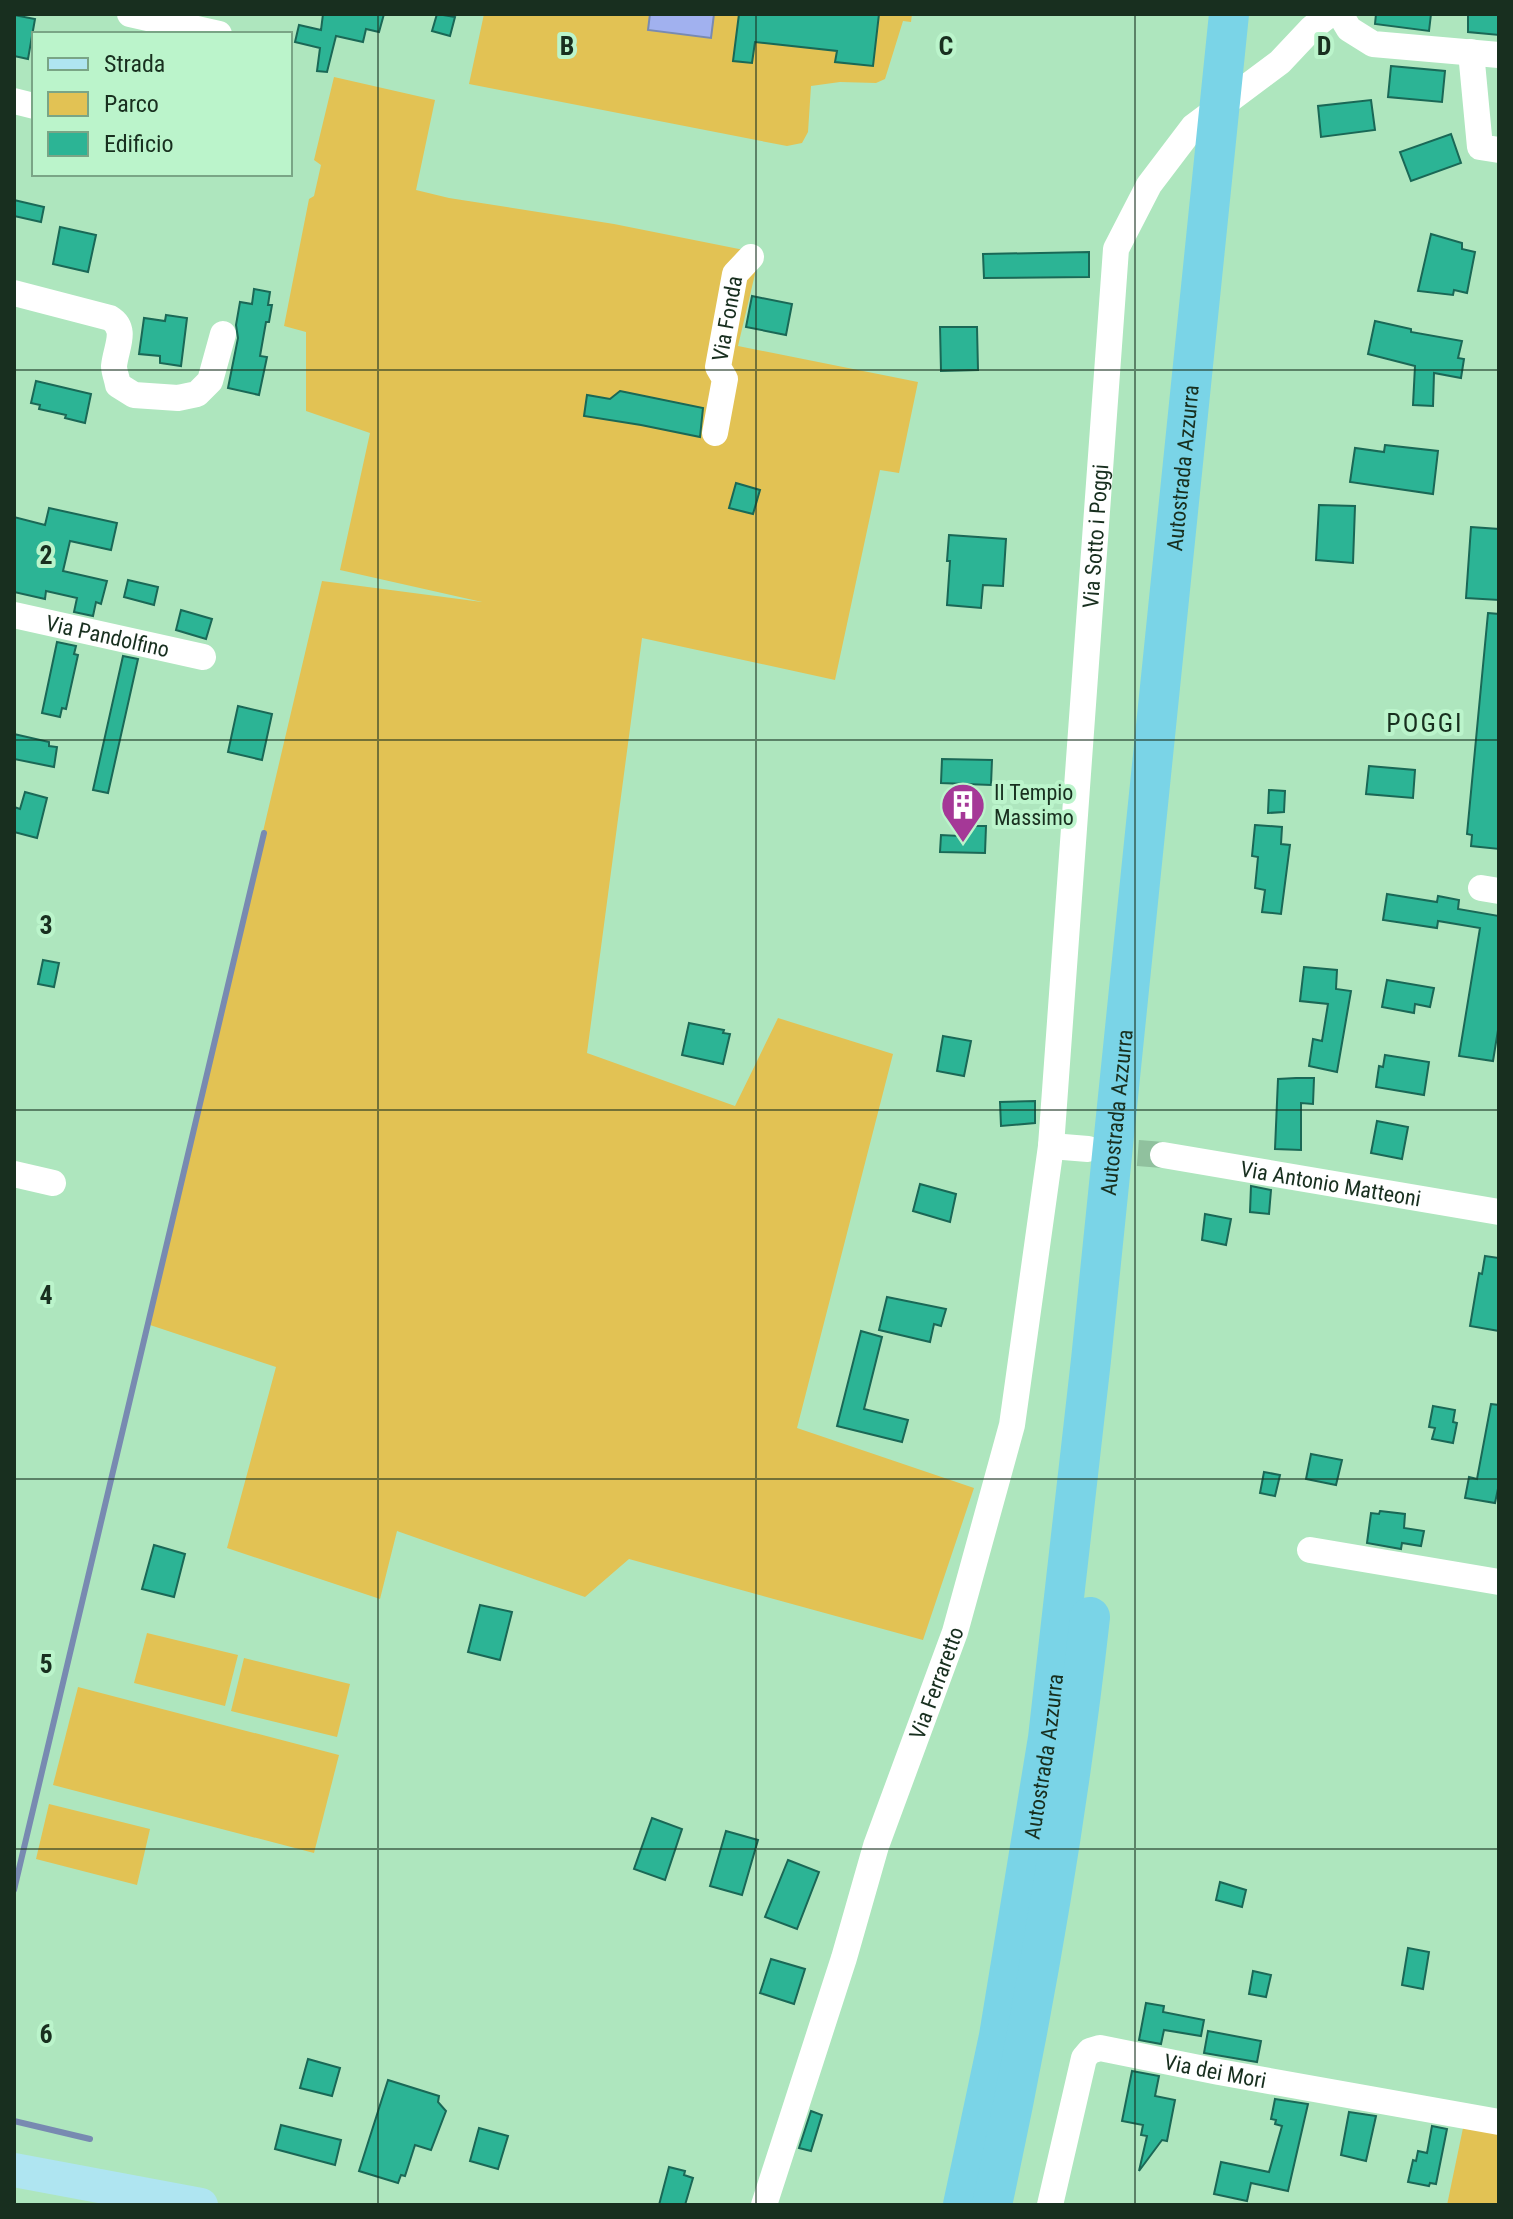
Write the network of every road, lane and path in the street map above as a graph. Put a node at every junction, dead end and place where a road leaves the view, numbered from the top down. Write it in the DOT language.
graph roads {
  1 [pos="130,14"];
  2 [pos="1229,14"];
  3 [pos="1257,14"];
  4 [pos="1330,14"];
  5 [pos="1340,14"];
  6 [pos="210,32"];
  7 [pos="1471,52"];
  8 [pos="1499,55"];
  9 [pos="1499,150"];
  10 [pos="1221,229"];
  11 [pos="751,257"];
  12 [pos="14,293"];
  13 [pos="223,334"];
  14 [pos="715,433"];
  15 [pos="14,615"];
  16 [pos="203,657"];
  17 [pos="1051,1146"];
  18 [pos="1088,1149"];
  19 [pos="1163,1155"];
  20 [pos="14,1174"];
  21 [pos="53,1183"];
  22 [pos="1499,1212"];
  23 [pos="1310,1550"];
  24 [pos="1499,1582"];
  25 [pos="1499,2122"];
  26 [pos="14,2170"];
  27 [pos="201,2205"];
  28 [pos="764,2205"];
  29 [pos="963,2205"];
  30 [pos="992,2205"];
  31 [pos="1050,2205"];
  1 -- 6 [label="street"];
  2 -- 10 [label="highway, Autostrada Azzurra"];
  3 -- 10 [label="highway, Autostrada Azzurra"];
  4 -- 17 [label="street, Via Sotto i Poggi"];
  5 -- 7 [label="street"];
  7 -- 8 [label="street"];
  7 -- 9 [label="street"];
  10 -- 29 [label="highway, Autostrada Azzurra"];
  10 -- 30 [label="highway, Autostrada Azzurra"];
  11 -- 14 [label="street, Via Fonda"];
  12 -- 13 [label="street"];
  15 -- 16 [label="street, Via Pandolfino"];
  17 -- 18 [label="street"];
  17 -- 28 [label="street, Via Ferraretto"];
  19 -- 22 [label="street, Via Antonio Matteoni"];
  20 -- 21 [label="street"];
  23 -- 24 [label="street"];
  25 -- 31 [label="street, Via dei Mori"];
  26 -- 27 [label="main road"];
}
